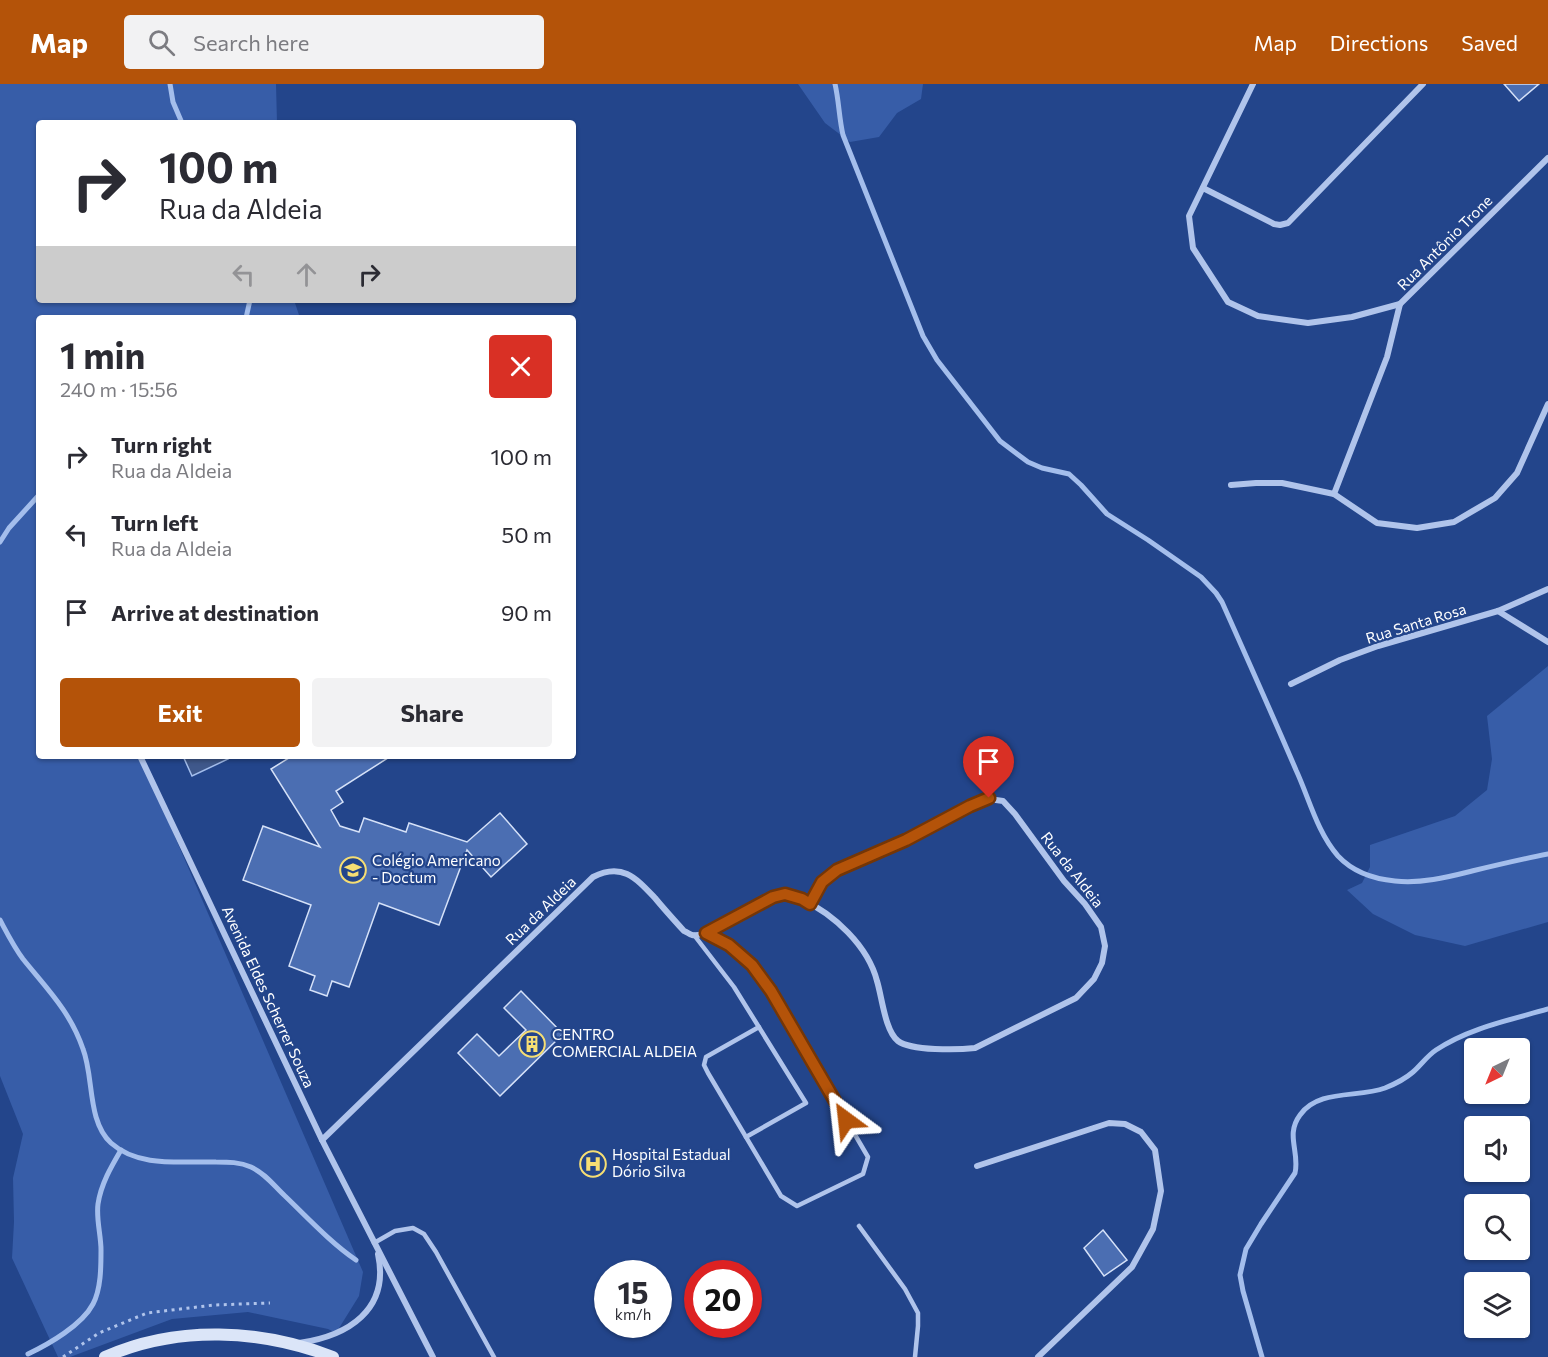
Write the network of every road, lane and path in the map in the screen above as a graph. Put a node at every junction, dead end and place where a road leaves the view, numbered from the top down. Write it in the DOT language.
graph roads {
  1 [pos="1253,84"];
  2 [pos="1423,84"];
  3 [pos="1548,158"];
  4 [pos="1203,188"];
  5 [pos="1400,304"];
  6 [pos="1548,405"];
  7 [pos="1231,485"];
  8 [pos="1334,495"];
  9 [pos="1548,589"];
  10 [pos="1498,611"];
  11 [pos="1548,642"];
  12 [pos="1291,684"];
  13 [pos="141,759"];
  14 [pos="810,904"];
  15 [pos="706,933"];
  16 [pos="694,935"];
  17 [pos="759,1027"];
  18 [pos="746,1137"];
  19 [pos="322,1140"];
  20 [pos="977,1166"];
  21 [pos="859,1226"];
  22 [pos="376,1245"];
  23 [pos="270,1303"];
  24 [pos="292,1344"];
  25 [pos="63,1357"];
  26 [pos="105,1357"];
  27 [pos="333,1357"];
  28 [pos="433,1357"];
  29 [pos="494,1357"];
  30 [pos="915,1357"];
  31 [pos="1038,1357"];
  1 -- 4 [label="street"];
  2 -- 4 [label="street"];
  3 -- 5 [label="street, Rua Antônio Trone"];
  4 -- 5 [label="street, Rua Antônio Trone"];
  5 -- 8 [label="street"];
  6 -- 8 [label="street"];
  7 -- 8 [label="street"];
  9 -- 10 [label="street, Rua Santa Rosa"];
  10 -- 11 [label="street"];
  10 -- 12 [label="street, Rua Santa Rosa"];
  13 -- 19 [label="street, Avenida Eldes Scherrer Souza"];
  14 -- 14 [label="street, Rua da Aldeia"];
  14 -- 15 [label="street, Rua da Aldeia"];
  15 -- 16 [label="street, Rua da Aldeia"];
  15 -- 18 [label="lane"];
  16 -- 17 [label="lane"];
  16 -- 19 [label="street, Rua da Aldeia"];
  17 -- 18 [label="lane"];
  17 -- 18 [label="lane"];
  19 -- 22 [label="street, Avenida Eldes Scherrer Souza"];
  20 -- 31 [label="street"];
  21 -- 30 [label="lane"];
  22 -- 24 [label="street, Avenida Eldes Scherrer Souza"];
  22 -- 28 [label="street, Avenida Eldes Scherrer Souza"];
  22 -- 29 [label="lane"];
  23 -- 25 [label="path"];
  24 -- 26 [label="main road"];
  24 -- 27 [label="main road"];
}
